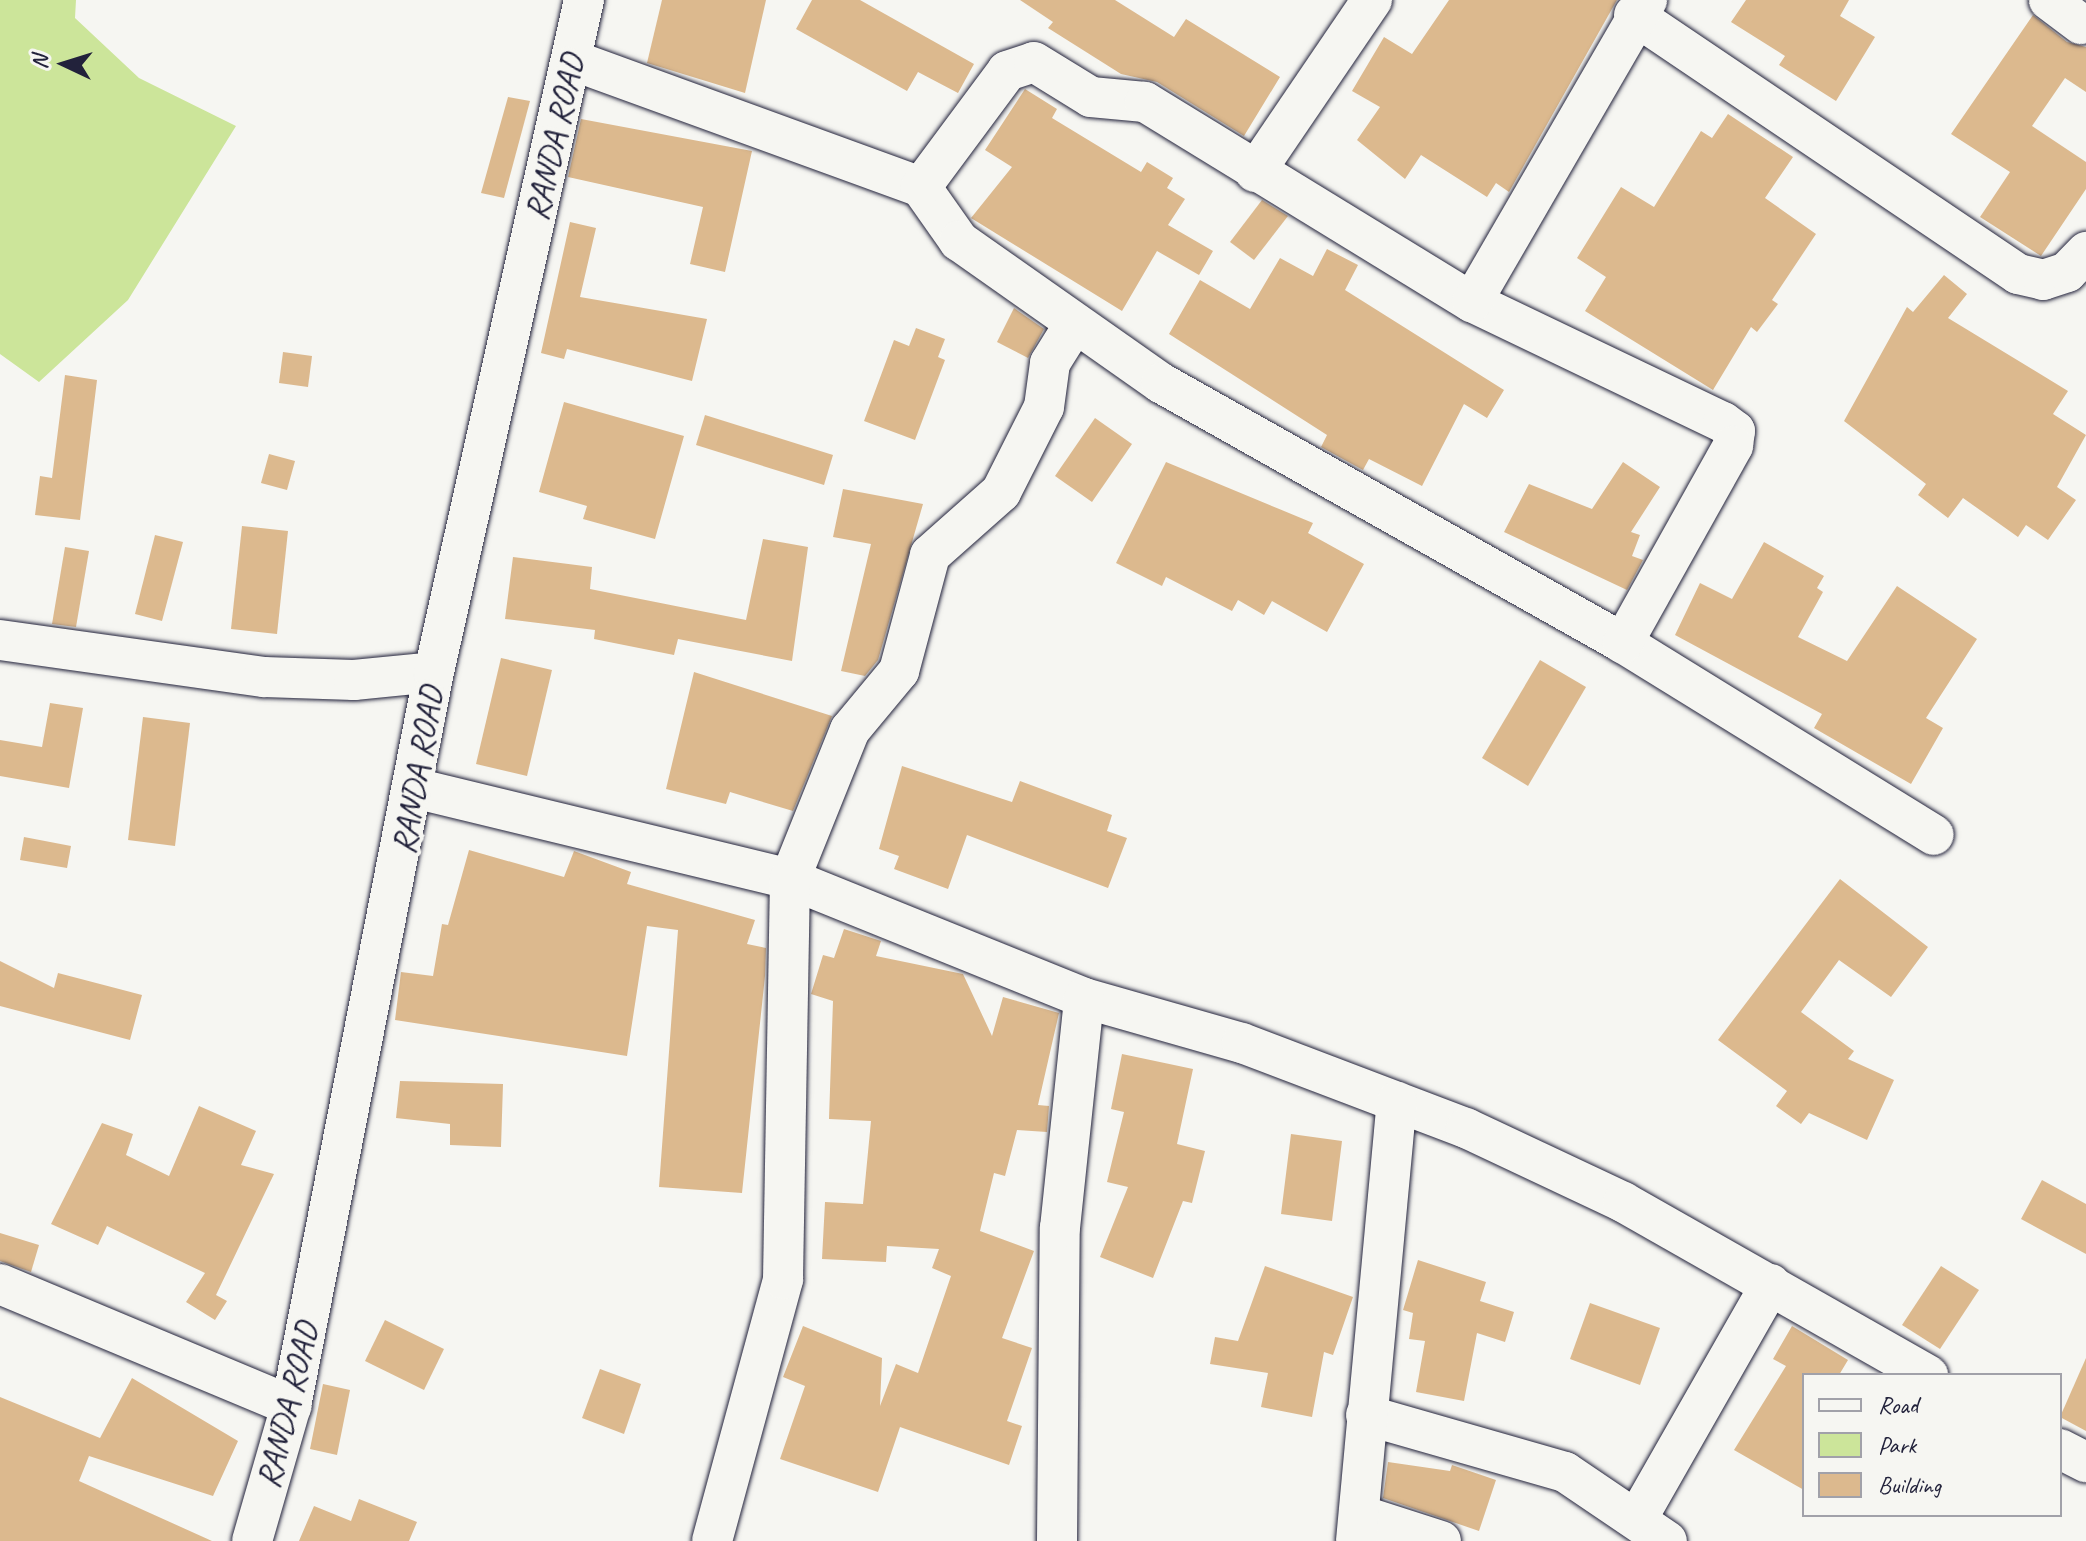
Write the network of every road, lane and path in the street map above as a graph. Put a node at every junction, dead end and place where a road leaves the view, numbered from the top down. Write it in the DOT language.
graph roads {
  1 [pos="584,0"];
  2 [pos="1372,0"];
  3 [pos="2049,0"];
  4 [pos="1641,8"];
  5 [pos="2081,24"];
  6 [pos="572,60"];
  7 [pos="1255,172"];
  8 [pos="921,187"];
  9 [pos="2086,252"];
  10 [pos="1472,302"];
  11 [pos="1075,323"];
  12 [pos="0,640"];
  13 [pos="1623,643"];
  14 [pos="434,672"];
  15 [pos="414,788"];
  16 [pos="1934,835"];
  17 [pos="790,879"];
  18 [pos="1084,998"];
  19 [pos="1397,1102"];
  20 [pos="0,1284"];
  21 [pos="1771,1284"];
  22 [pos="1925,1373"];
  23 [pos="291,1406"];
  24 [pos="1366,1415"];
  25 [pos="2062,1450"];
  26 [pos="2086,1462"];
  27 [pos="1358,1528"];
  28 [pos="1652,1529"];
  29 [pos="252,1541"];
  30 [pos="712,1541"];
  31 [pos="1057,1541"];
  32 [pos="1441,1541"];
  1 -- 6 [label="street, RANDA ROAD"];
  2 -- 7 [label="street"];
  3 -- 5 [label="street"];
  4 -- 9 [label="street"];
  4 -- 10 [label="street"];
  6 -- 8 [label="street"];
  6 -- 14 [label="street, RANDA ROAD"];
  7 -- 8 [label="street"];
  7 -- 10 [label="street"];
  8 -- 11 [label="street"];
  10 -- 13 [label="street"];
  11 -- 13 [label="street"];
  11 -- 17 [label="street"];
  12 -- 14 [label="street"];
  13 -- 16 [label="street"];
  14 -- 15 [label="street, RANDA ROAD"];
  15 -- 17 [label="street"];
  15 -- 23 [label="street, RANDA ROAD"];
  17 -- 18 [label="street"];
  17 -- 30 [label="street"];
  18 -- 19 [label="street"];
  18 -- 31 [label="street"];
  19 -- 21 [label="street"];
  19 -- 24 [label="street"];
  20 -- 23 [label="street"];
  21 -- 22 [label="street"];
  21 -- 28 [label="street"];
  23 -- 29 [label="street, RANDA ROAD"];
  24 -- 27 [label="street"];
  24 -- 28 [label="street"];
  25 -- 26 [label="street"];
  27 -- 32 [label="street"];
}
